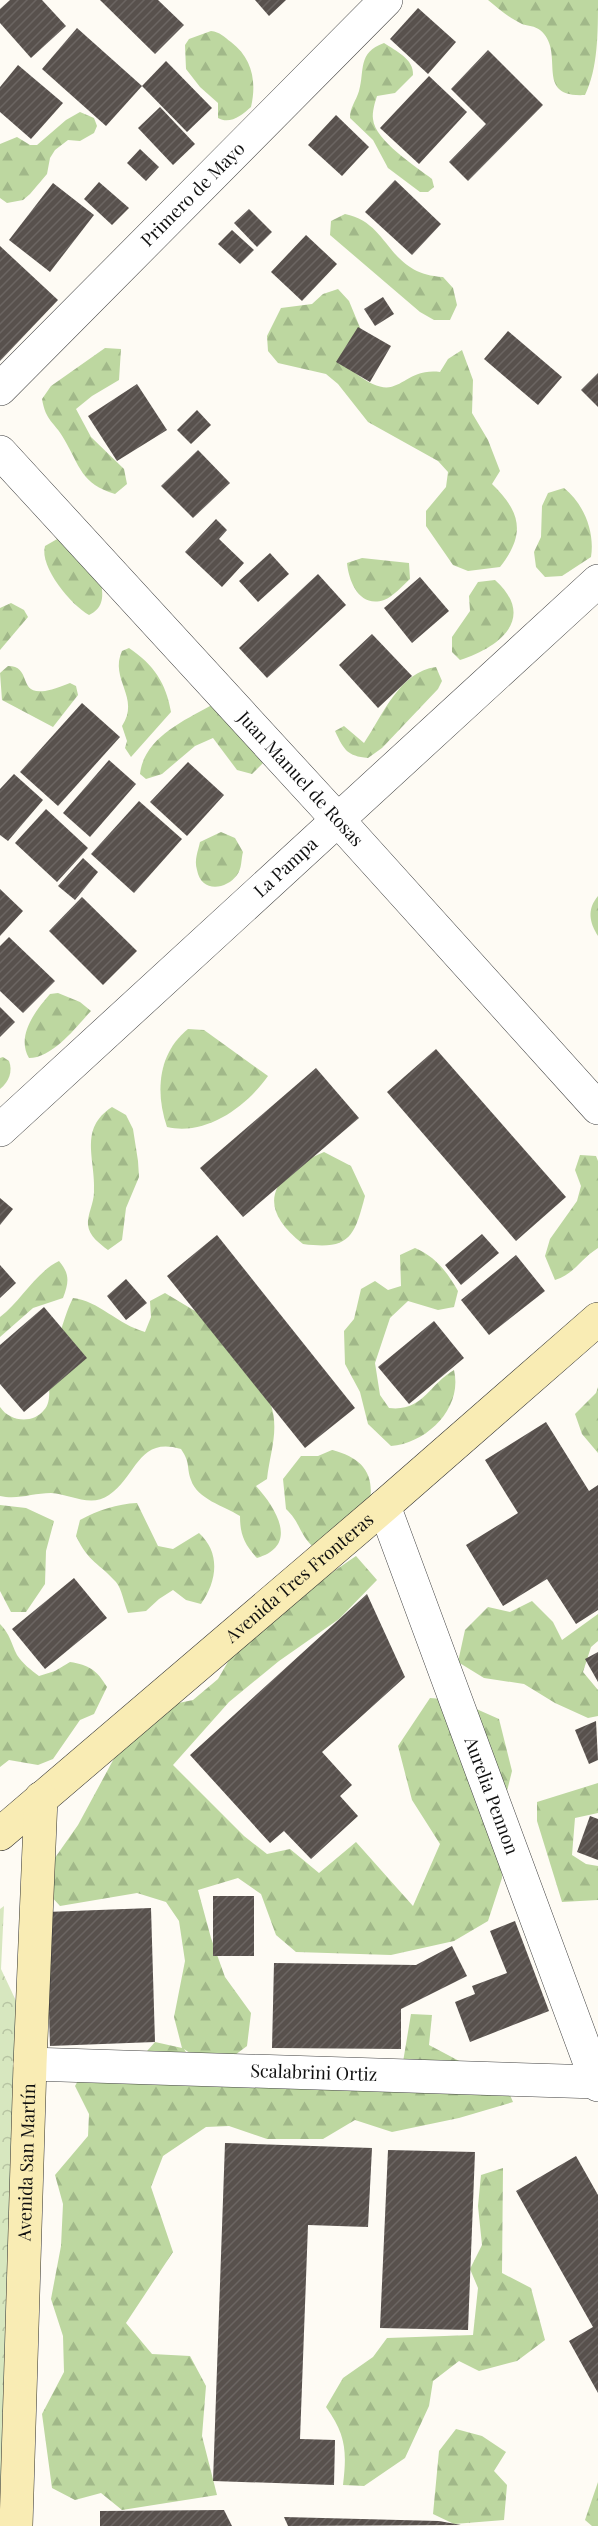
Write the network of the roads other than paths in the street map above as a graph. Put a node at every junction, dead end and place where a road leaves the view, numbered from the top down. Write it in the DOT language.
graph roads {
  1 [pos="386,0"];
  2 [pos="0,389"];
  3 [pos="0,452"];
  4 [pos="598,581"];
  5 [pos="338,820"];
  6 [pos="598,1108"];
  7 [pos="0,1130"];
  8 [pos="598,1319"];
  9 [pos="384,1506"];
  10 [pos="41,1798"];
  11 [pos="0,1834"];
  12 [pos="30,2064"];
  13 [pos="597,2083"];
  14 [pos="16,2526"];
  1 -- 2 [label="street, Primero de Mayo"];
  3 -- 5 [label="street, Juan Manuel de Rosas"];
  4 -- 5 [label="street, La Pampa"];
  5 -- 6 [label="street, Juan Manuel de Rosas"];
  5 -- 7 [label="street, La Pampa"];
  8 -- 9 [label="main road, Avenida Tres Fronteras"];
  9 -- 10 [label="main road, Avenida Tres Fronteras"];
  9 -- 13 [label="street, Aurelia Pennon"];
  10 -- 11 [label="main road, Avenida Tres Fronteras"];
  10 -- 12 [label="main road, Avenida San Martín"];
  12 -- 13 [label="street, Scalabrini Ortiz"];
  12 -- 14 [label="main road, Avenida San Martín"];
}
